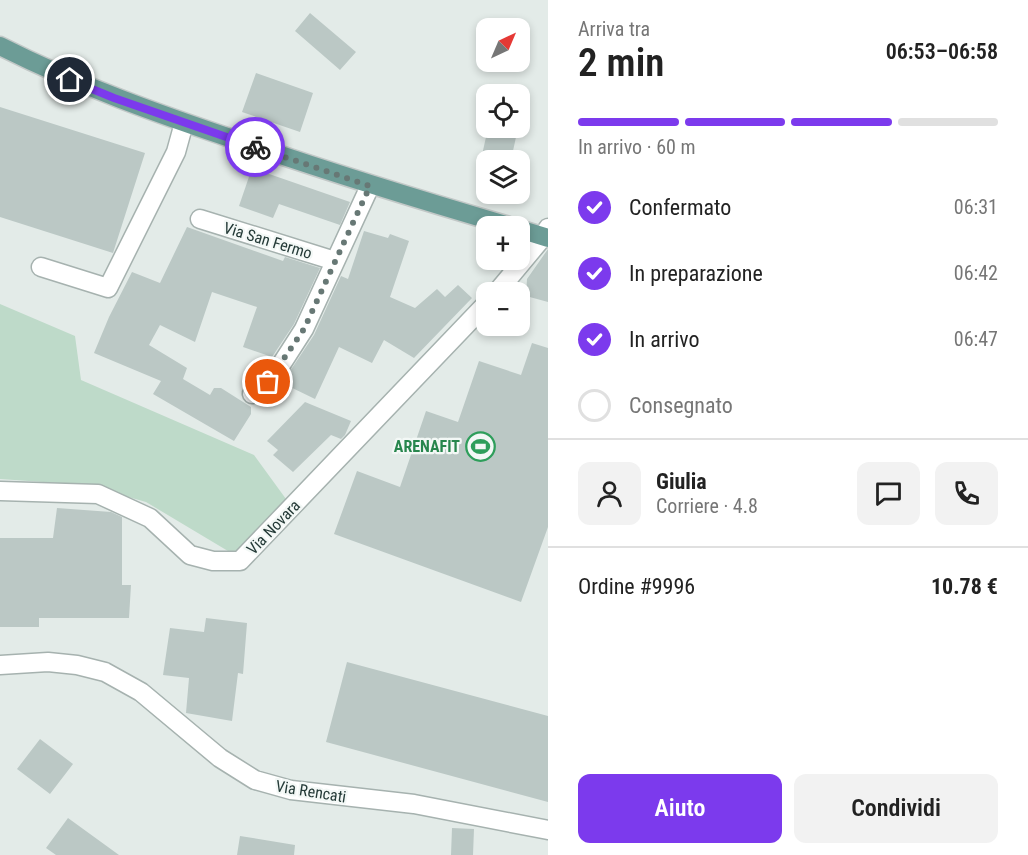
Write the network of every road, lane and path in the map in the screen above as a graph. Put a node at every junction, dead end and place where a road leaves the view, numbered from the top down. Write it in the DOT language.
graph roads {
  1 [pos="0,46"];
  2 [pos="184,123"];
  3 [pos="370,186"];
  4 [pos="476,217"];
  5 [pos="200,219"];
  6 [pos="530,231"];
  7 [pos="546,234"];
  8 [pos="335,261"];
  9 [pos="41,267"];
  10 [pos="505,282"];
  11 [pos="476,314"];
  12 [pos="252,394"];
  13 [pos="0,490"];
  14 [pos="0,665"];
  15 [pos="548,830"];
  1 -- 2 [label="main road"];
  2 -- 3 [label="main road"];
  2 -- 9 [label="street"];
  3 -- 4 [label="main road"];
  3 -- 8 [label="street, Via San Fermo"];
  5 -- 8 [label="street, Via San Fermo"];
  6 -- 7 [label="main road"];
  7 -- 10 [label="street"];
  8 -- 12 [label="street, Via San Fermo"];
  11 -- 13 [label="street, Via Novara"];
  14 -- 15 [label="street, Via Rencati"];
}
